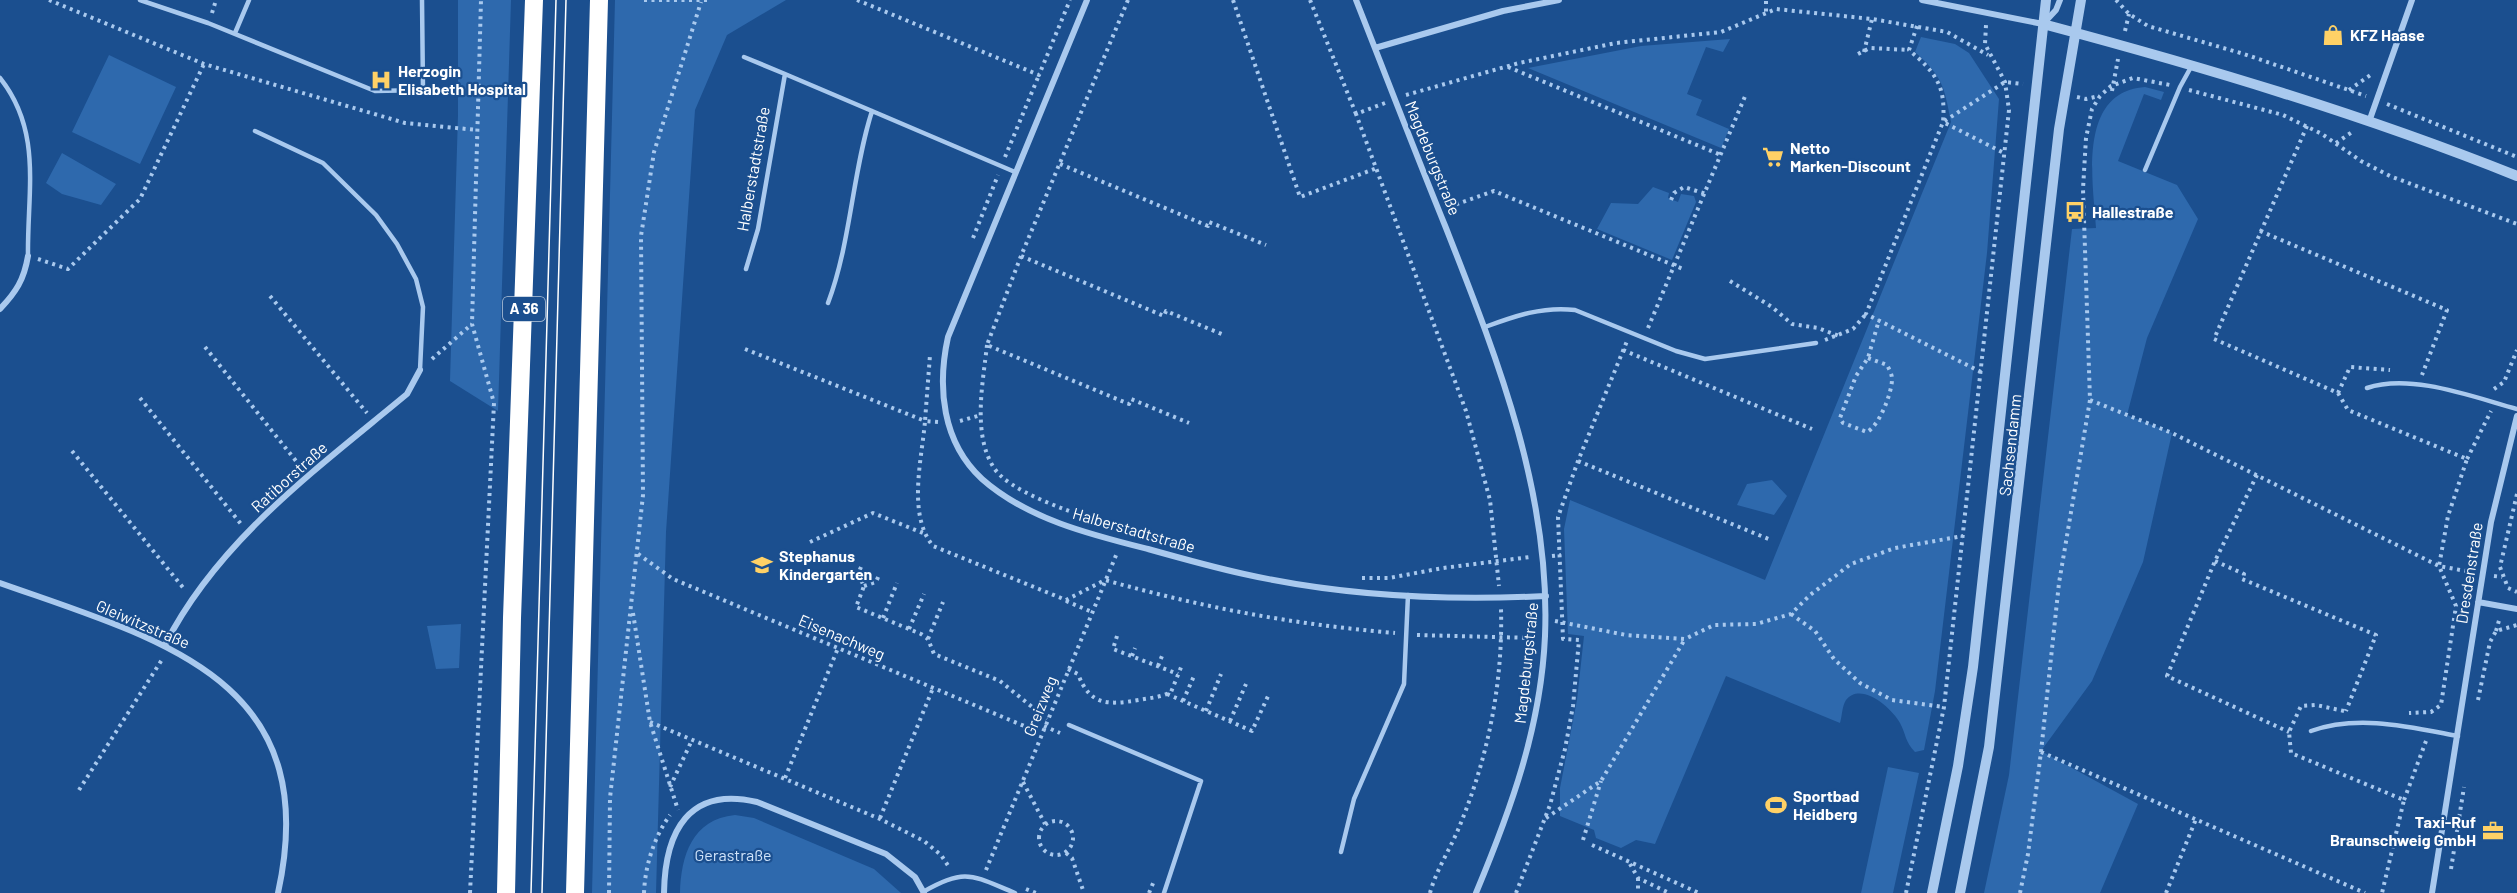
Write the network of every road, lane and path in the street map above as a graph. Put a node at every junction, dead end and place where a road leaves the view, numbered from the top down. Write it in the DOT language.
graph roads {
  1 [pos="49,0"];
  2 [pos="140,0"];
  3 [pos="249,0"];
  4 [pos="422,0"];
  5 [pos="481,0"];
  6 [pos="534,0"];
  7 [pos="599,0"];
  8 [pos="644,0"];
  9 [pos="710,0"];
  10 [pos="857,0"];
  11 [pos="1070,0"];
  12 [pos="1087,0"];
  13 [pos="1128,0"];
  14 [pos="1233,0"];
  15 [pos="1310,0"];
  16 [pos="1356,0"];
  17 [pos="1559,0"];
  18 [pos="1922,0"];
  19 [pos="2046,0"];
  20 [pos="2061,0"];
  21 [pos="2081,0"];
  22 [pos="2116,0"];
  23 [pos="2412,0"];
  24 [pos="1766,1"];
  25 [pos="701,2"];
  26 [pos="1766,12"];
  27 [pos="1987,14"];
  28 [pos="2129,14"];
  29 [pos="1872,19"];
  30 [pos="2043,24"];
  31 [pos="2126,24"];
  32 [pos="1917,26"];
  33 [pos="235,33"];
  34 [pos="2075,33"];
  35 [pos="1375,48"];
  36 [pos="1909,50"];
  37 [pos="1864,52"];
  38 [pos="1858,54"];
  39 [pos="1989,55"];
  40 [pos="744,57"];
  41 [pos="204,64"];
  42 [pos="2192,65"];
  43 [pos="1507,66"];
  44 [pos="2116,68"];
  45 [pos="785,74"];
  46 [pos="1039,75"];
  47 [pos="0,78"];
  48 [pos="2005,82"];
  49 [pos="2021,84"];
  50 [pos="2111,86"];
  51 [pos="2180,87"];
  52 [pos="2112,91"];
  53 [pos="1746,94"];
  54 [pos="2100,96"];
  55 [pos="1395,99"];
  56 [pos="2086,99"];
  57 [pos="2377,100"];
  58 [pos="872,111"];
  59 [pos="1356,114"];
  60 [pos="2370,119"];
  61 [pos="1942,122"];
  62 [pos="2307,126"];
  63 [pos="477,130"];
  64 [pos="255,131"];
  65 [pos="2002,152"];
  66 [pos="1721,155"];
  67 [pos="2517,157"];
  68 [pos="1060,164"];
  69 [pos="1001,166"];
  70 [pos="1377,168"];
  71 [pos="2145,170"];
  72 [pos="1015,172"];
  73 [pos="2517,176"];
  74 [pos="1706,194"];
  75 [pos="1671,200"];
  76 [pos="1439,210"];
  77 [pos="2517,224"];
  78 [pos="2260,231"];
  79 [pos="972,240"];
  80 [pos="1266,245"];
  81 [pos="1021,255"];
  82 [pos="28,256"];
  83 [pos="1673,265"];
  84 [pos="746,268"];
  85 [pos="1683,269"];
  86 [pos="1730,281"];
  87 [pos="270,296"];
  88 [pos="828,303"];
  89 [pos="0,309"];
  90 [pos="1866,314"];
  91 [pos="1879,320"];
  92 [pos="472,324"];
  93 [pos="1485,327"];
  94 [pos="1630,332"];
  95 [pos="1224,335"];
  96 [pos="1839,336"];
  97 [pos="1645,338"];
  98 [pos="1816,344"];
  99 [pos="987,345"];
  100 [pos="205,347"];
  101 [pos="745,349"];
  102 [pos="1623,350"];
  103 [pos="2517,350"];
  104 [pos="931,352"];
  105 [pos="1868,358"];
  106 [pos="420,370"];
  107 [pos="1981,372"];
  108 [pos="2399,372"];
  109 [pos="2410,374"];
  110 [pos="2422,375"];
  111 [pos="2432,378"];
  112 [pos="2500,387"];
  113 [pos="2367,388"];
  114 [pos="2488,392"];
  115 [pos="2338,393"];
  116 [pos="140,398"];
  117 [pos="2090,400"];
  118 [pos="2495,403"];
  119 [pos="2517,409"];
  120 [pos="981,415"];
  121 [pos="2517,416"];
  122 [pos="925,421"];
  123 [pos="374,422"];
  124 [pos="947,423"];
  125 [pos="1189,423"];
  126 [pos="1812,429"];
  127 [pos="72,451"];
  128 [pos="2467,459"];
  129 [pos="1578,461"];
  130 [pos="2258,475"];
  131 [pos="309,477"];
  132 [pos="2517,494"];
  133 [pos="1099,521"];
  134 [pos="249,533"];
  135 [pos="923,533"];
  136 [pos="1963,536"];
  137 [pos="1771,540"];
  138 [pos="810,542"];
  139 [pos="1121,542"];
  140 [pos="638,554"];
  141 [pos="1497,560"];
  142 [pos="2215,561"];
  143 [pos="2439,566"];
  144 [pos="861,567"];
  145 [pos="2474,572"];
  146 [pos="879,575"];
  147 [pos="1359,578"];
  148 [pos="1105,580"];
  149 [pos="897,583"];
  150 [pos="0,584"];
  151 [pos="864,586"];
  152 [pos="2517,592"];
  153 [pos="924,594"];
  154 [pos="1408,595"];
  155 [pos="1546,596"];
  156 [pos="192,598"];
  157 [pos="1501,598"];
  158 [pos="1066,600"];
  159 [pos="943,602"];
  160 [pos="2478,602"];
  161 [pos="632,608"];
  162 [pos="2517,609"];
  163 [pos="1092,612"];
  164 [pos="1791,615"];
  165 [pos="883,618"];
  166 [pos="1545,619"];
  167 [pos="1563,623"];
  168 [pos="2517,625"];
  169 [pos="909,629"];
  170 [pos="1407,634"];
  171 [pos="1117,636"];
  172 [pos="1502,638"];
  173 [pos="928,639"];
  174 [pos="1685,639"];
  175 [pos="168,646"];
  176 [pos="838,648"];
  177 [pos="1135,648"];
  178 [pos="1132,656"];
  179 [pos="1162,656"];
  180 [pos="1182,665"];
  181 [pos="1158,666"];
  182 [pos="1068,669"];
  183 [pos="1178,674"];
  184 [pos="1221,674"];
  185 [pos="1194,676"];
  186 [pos="1246,684"];
  187 [pos="933,688"];
  188 [pos="1166,694"];
  189 [pos="1269,694"];
  190 [pos="1183,701"];
  191 [pos="2477,705"];
  192 [pos="1944,707"];
  193 [pos="1206,711"];
  194 [pos="2346,711"];
  195 [pos="2355,711"];
  196 [pos="2403,713"];
  197 [pos="1047,719"];
  198 [pos="1230,721"];
  199 [pos="650,722"];
  200 [pos="1069,725"];
  201 [pos="1044,726"];
  202 [pos="2311,731"];
  203 [pos="2289,732"];
  204 [pos="1041,733"];
  205 [pos="1065,735"];
  206 [pos="2458,736"];
  207 [pos="692,740"];
  208 [pos="2425,745"];
  209 [pos="2041,752"];
  210 [pos="785,778"];
  211 [pos="1023,781"];
  212 [pos="1601,781"];
  213 [pos="2464,782"];
  214 [pos="670,787"];
  215 [pos="79,790"];
  216 [pos="2404,800"];
  217 [pos="880,819"];
  218 [pos="1545,819"];
  219 [pos="2196,819"];
  220 [pos="681,822"];
  221 [pos="1045,824"];
  222 [pos="1583,840"];
  223 [pos="1592,845"];
  224 [pos="1341,852"];
  225 [pos="1066,853"];
  226 [pos="1629,863"];
  227 [pos="2451,871"];
  228 [pos="1157,872"];
  229 [pos="954,876"];
  230 [pos="1638,878"];
  231 [pos="982,880"];
  232 [pos="924,892"];
  233 [pos="278,893"];
  234 [pos="470,893"];
  235 [pos="506,893"];
  236 [pos="575,893"];
  237 [pos="609,893"];
  238 [pos="664,893"];
  239 [pos="1015,893"];
  240 [pos="1084,893"];
  241 [pos="1149,893"];
  242 [pos="1164,893"];
  243 [pos="1430,893"];
  244 [pos="1476,893"];
  245 [pos="1516,893"];
  246 [pos="1638,893"];
  247 [pos="1669,893"];
  248 [pos="1699,893"];
  249 [pos="1906,893"];
  250 [pos="1932,893"];
  251 [pos="1960,893"];
  252 [pos="2020,893"];
  253 [pos="2166,893"];
  254 [pos="2365,893"];
  255 [pos="2382,893"];
  256 [pos="2432,893"];
  1 -- 41 [label="path"];
  2 -- 33 [label="lane"];
  3 -- 33 [label="lane"];
  4 -- 33 [label="lane"];
  5 -- 63 [label="path"];
  6 -- 235 [label="highway, A 36"];
  7 -- 236 [label="highway"];
  8 -- 25 [label="path"];
  9 -- 25 [label="path"];
  10 -- 46 [label="path"];
  11 -- 46 [label="path"];
  12 -- 72 [label="street, Halberstadtstraße"];
  13 -- 68 [label="path"];
  14 -- 70 [label="path"];
  15 -- 59 [label="path"];
  16 -- 35 [label="street, Magdeburgstraße"];
  17 -- 35 [label="street"];
  18 -- 27 [label="street"];
  19 -- 30 [label="street, Sachsendamm"];
  20 -- 30 [label="street"];
  21 -- 34 [label="street, Sachsendamm"];
  22 -- 28 [label="path"];
  23 -- 57 [label="street"];
  24 -- 26 [label="path"];
  25 -- 140 [label="path"];
  26 -- 29 [label="path"];
  26 -- 43 [label="path"];
  27 -- 30 [label="street"];
  27 -- 39 [label="path"];
  28 -- 31 [label="path"];
  28 -- 57 [label="path"];
  29 -- 32 [label="path"];
  29 -- 37 [label="path"];
  30 -- 34 [label="street"];
  30 -- 250 [label="street, Sachsendamm"];
  32 -- 36 [label="path"];
  32 -- 39 [label="path"];
  34 -- 42 [label="street"];
  34 -- 251 [label="street, Sachsendamm"];
  35 -- 55 [label="street, Magdeburgstraße"];
  36 -- 37 [label="path"];
  36 -- 61 [label="path"];
  37 -- 38 [label="path"];
  39 -- 48 [label="path"];
  40 -- 45 [label="lane"];
  41 -- 63 [label="path"];
  41 -- 82 [label="path"];
  42 -- 51 [label="lane"];
  42 -- 60 [label="street"];
  43 -- 55 [label="path"];
  43 -- 66 [label="path"];
  44 -- 50 [label="path"];
  45 -- 58 [label="lane"];
  45 -- 84 [label="lane, Halberstadtstraße"];
  46 -- 69 [label="path"];
  47 -- 82 [label="lane"];
  48 -- 49 [label="path"];
  48 -- 61 [label="path"];
  48 -- 65 [label="path"];
  50 -- 51 [label="path"];
  50 -- 52 [label="path"];
  50 -- 54 [label="path"];
  51 -- 62 [label="path"];
  51 -- 71 [label="lane"];
  53 -- 66 [label="path"];
  54 -- 56 [label="path"];
  54 -- 117 [label="path"];
  55 -- 59 [label="path"];
  55 -- 76 [label="street, Magdeburgstraße"];
  57 -- 60 [label="street"];
  57 -- 67 [label="path"];
  58 -- 69 [label="lane"];
  58 -- 88 [label="lane"];
  59 -- 70 [label="path"];
  60 -- 73 [label="street"];
  61 -- 65 [label="path"];
  61 -- 90 [label="path"];
  62 -- 77 [label="path"];
  62 -- 78 [label="path"];
  63 -- 92 [label="path"];
  64 -- 106 [label="lane"];
  65 -- 107 [label="path"];
  66 -- 74 [label="path"];
  68 -- 80 [label="path"];
  68 -- 81 [label="path"];
  69 -- 72 [label="lane"];
  69 -- 79 [label="path"];
  70 -- 141 [label="path"];
  72 -- 124 [label="street, Halberstadtstraße"];
  74 -- 75 [label="path"];
  74 -- 83 [label="path"];
  76 -- 83 [label="path"];
  76 -- 93 [label="street, Magdeburgstraße"];
  78 -- 110 [label="path"];
  78 -- 115 [label="path"];
  81 -- 95 [label="path"];
  81 -- 99 [label="path"];
  82 -- 89 [label="street"];
  83 -- 85 [label="path"];
  83 -- 97 [label="path"];
  86 -- 96 [label="path"];
  87 -- 123 [label="path"];
  90 -- 91 [label="path"];
  90 -- 96 [label="path"];
  91 -- 105 [label="path"];
  91 -- 107 [label="path"];
  92 -- 106 [label="path"];
  92 -- 234 [label="path"];
  93 -- 94 [label="lane"];
  93 -- 155 [label="street, Magdeburgstraße"];
  94 -- 97 [label="lane"];
  94 -- 102 [label="path"];
  96 -- 98 [label="path"];
  97 -- 98 [label="lane"];
  99 -- 120 [label="path"];
  99 -- 125 [label="path"];
  100 -- 131 [label="path"];
  101 -- 122 [label="path"];
  102 -- 126 [label="path"];
  102 -- 129 [label="path"];
  103 -- 112 [label="path"];
  104 -- 122 [label="path"];
  105 -- 105 [label="path"];
  106 -- 123 [label="street, Ratiborstraße"];
  107 -- 136 [label="path"];
  108 -- 115 [label="path"];
  109 -- 110 [label="path"];
  110 -- 111 [label="path"];
  112 -- 114 [label="path"];
  112 -- 118 [label="path"];
  113 -- 118 [label="lane"];
  115 -- 128 [label="path"];
  116 -- 134 [label="path"];
  117 -- 130 [label="path"];
  117 -- 209 [label="path"];
  118 -- 119 [label="lane"];
  118 -- 128 [label="path"];
  120 -- 124 [label="path"];
  120 -- 133 [label="path"];
  121 -- 160 [label="street, Dresdenstraße"];
  122 -- 124 [label="path"];
  122 -- 135 [label="path"];
  123 -- 131 [label="street, Ratiborstraße"];
  124 -- 139 [label="street, Halberstadtstraße"];
  127 -- 156 [label="path"];
  128 -- 143 [label="path"];
  129 -- 137 [label="path"];
  129 -- 167 [label="path"];
  130 -- 142 [label="path"];
  130 -- 143 [label="path"];
  131 -- 134 [label="street, Ratiborstraße"];
  132 -- 152 [label="path"];
  134 -- 156 [label="street, Ratiborstraße"];
  135 -- 138 [label="path"];
  135 -- 158 [label="path"];
  136 -- 164 [label="path"];
  136 -- 192 [label="path"];
  139 -- 148 [label="path, Greizweg"];
  139 -- 154 [label="street, Halberstadtstraße"];
  140 -- 161 [label="path"];
  140 -- 176 [label="path, Eisenachweg"];
  141 -- 147 [label="path"];
  141 -- 157 [label="path"];
  142 -- 194 [label="path"];
  142 -- 203 [label="path"];
  143 -- 145 [label="path"];
  143 -- 196 [label="path"];
  144 -- 151 [label="path"];
  146 -- 151 [label="path"];
  148 -- 158 [label="path"];
  148 -- 163 [label="path, Greizweg"];
  148 -- 170 [label="path"];
  149 -- 165 [label="path"];
  150 -- 175 [label="street, Gleiwitzstraße"];
  151 -- 165 [label="path"];
  153 -- 169 [label="path"];
  154 -- 157 [label="street, Halberstadtstraße"];
  154 -- 170 [label="lane"];
  155 -- 157 [label="street, Halberstadtstraße"];
  155 -- 166 [label="street, Magdeburgstraße"];
  156 -- 175 [label="street, Ratiborstraße"];
  157 -- 172 [label="path"];
  158 -- 163 [label="path"];
  159 -- 173 [label="path"];
  160 -- 162 [label="street"];
  160 -- 206 [label="street, Dresdenstraße"];
  161 -- 199 [label="path"];
  161 -- 237 [label="path"];
  163 -- 182 [label="path, Greizweg"];
  164 -- 174 [label="path"];
  164 -- 192 [label="path"];
  165 -- 169 [label="path"];
  166 -- 167 [label="path"];
  166 -- 244 [label="street, Magdeburgstraße"];
  167 -- 174 [label="path"];
  167 -- 218 [label="path"];
  168 -- 191 [label="path"];
  169 -- 173 [label="path"];
  170 -- 172 [label="path"];
  170 -- 224 [label="lane"];
  171 -- 178 [label="path"];
  172 -- 243 [label="path"];
  173 -- 197 [label="path"];
  174 -- 212 [label="path"];
  175 -- 215 [label="path"];
  175 -- 233 [label="street, Gleiwitzstraße"];
  176 -- 187 [label="path, Eisenachweg"];
  176 -- 210 [label="path"];
  177 -- 178 [label="path"];
  178 -- 181 [label="path"];
  179 -- 181 [label="path"];
  180 -- 183 [label="path"];
  181 -- 183 [label="path"];
  182 -- 188 [label="path"];
  182 -- 197 [label="path, Greizweg"];
  183 -- 188 [label="path"];
  184 -- 193 [label="path"];
  185 -- 190 [label="path"];
  186 -- 198 [label="path"];
  187 -- 204 [label="path, Eisenachweg"];
  187 -- 217 [label="path"];
  188 -- 190 [label="path"];
  189 -- 198 [label="path"];
  190 -- 193 [label="path"];
  192 -- 249 [label="path"];
  193 -- 198 [label="path"];
  194 -- 195 [label="path"];
  194 -- 203 [label="path"];
  197 -- 201 [label="path, Greizweg"];
  199 -- 207 [label="path"];
  199 -- 214 [label="path"];
  200 -- 242 [label="lane, Greizweg"];
  201 -- 204 [label="path, Greizweg"];
  201 -- 205 [label="path"];
  202 -- 206 [label="lane"];
  203 -- 216 [label="path"];
  204 -- 211 [label="path, Greizweg"];
  206 -- 256 [label="street, Dresdenstraße"];
  207 -- 210 [label="path"];
  207 -- 214 [label="path"];
  208 -- 216 [label="path"];
  209 -- 219 [label="path"];
  209 -- 252 [label="path"];
  210 -- 217 [label="path"];
  211 -- 221 [label="path"];
  211 -- 231 [label="path, Greizweg"];
  212 -- 218 [label="path"];
  212 -- 222 [label="path"];
  213 -- 227 [label="path"];
  214 -- 220 [label="path"];
  216 -- 255 [label="path"];
  217 -- 229 [label="path"];
  218 -- 245 [label="path"];
  219 -- 253 [label="path"];
  219 -- 254 [label="path"];
  220 -- 232 [label="street"];
  220 -- 238 [label="street"];
  221 -- 225 [label="path"];
  221 -- 225 [label="path"];
  223 -- 226 [label="path"];
  225 -- 240 [label="path"];
  226 -- 230 [label="path"];
  226 -- 248 [label="path"];
  228 -- 241 [label="path"];
  229 -- 231 [label="lane"];
  229 -- 232 [label="lane"];
  230 -- 246 [label="path"];
  230 -- 247 [label="path"];
  231 -- 239 [label="lane"];
}
